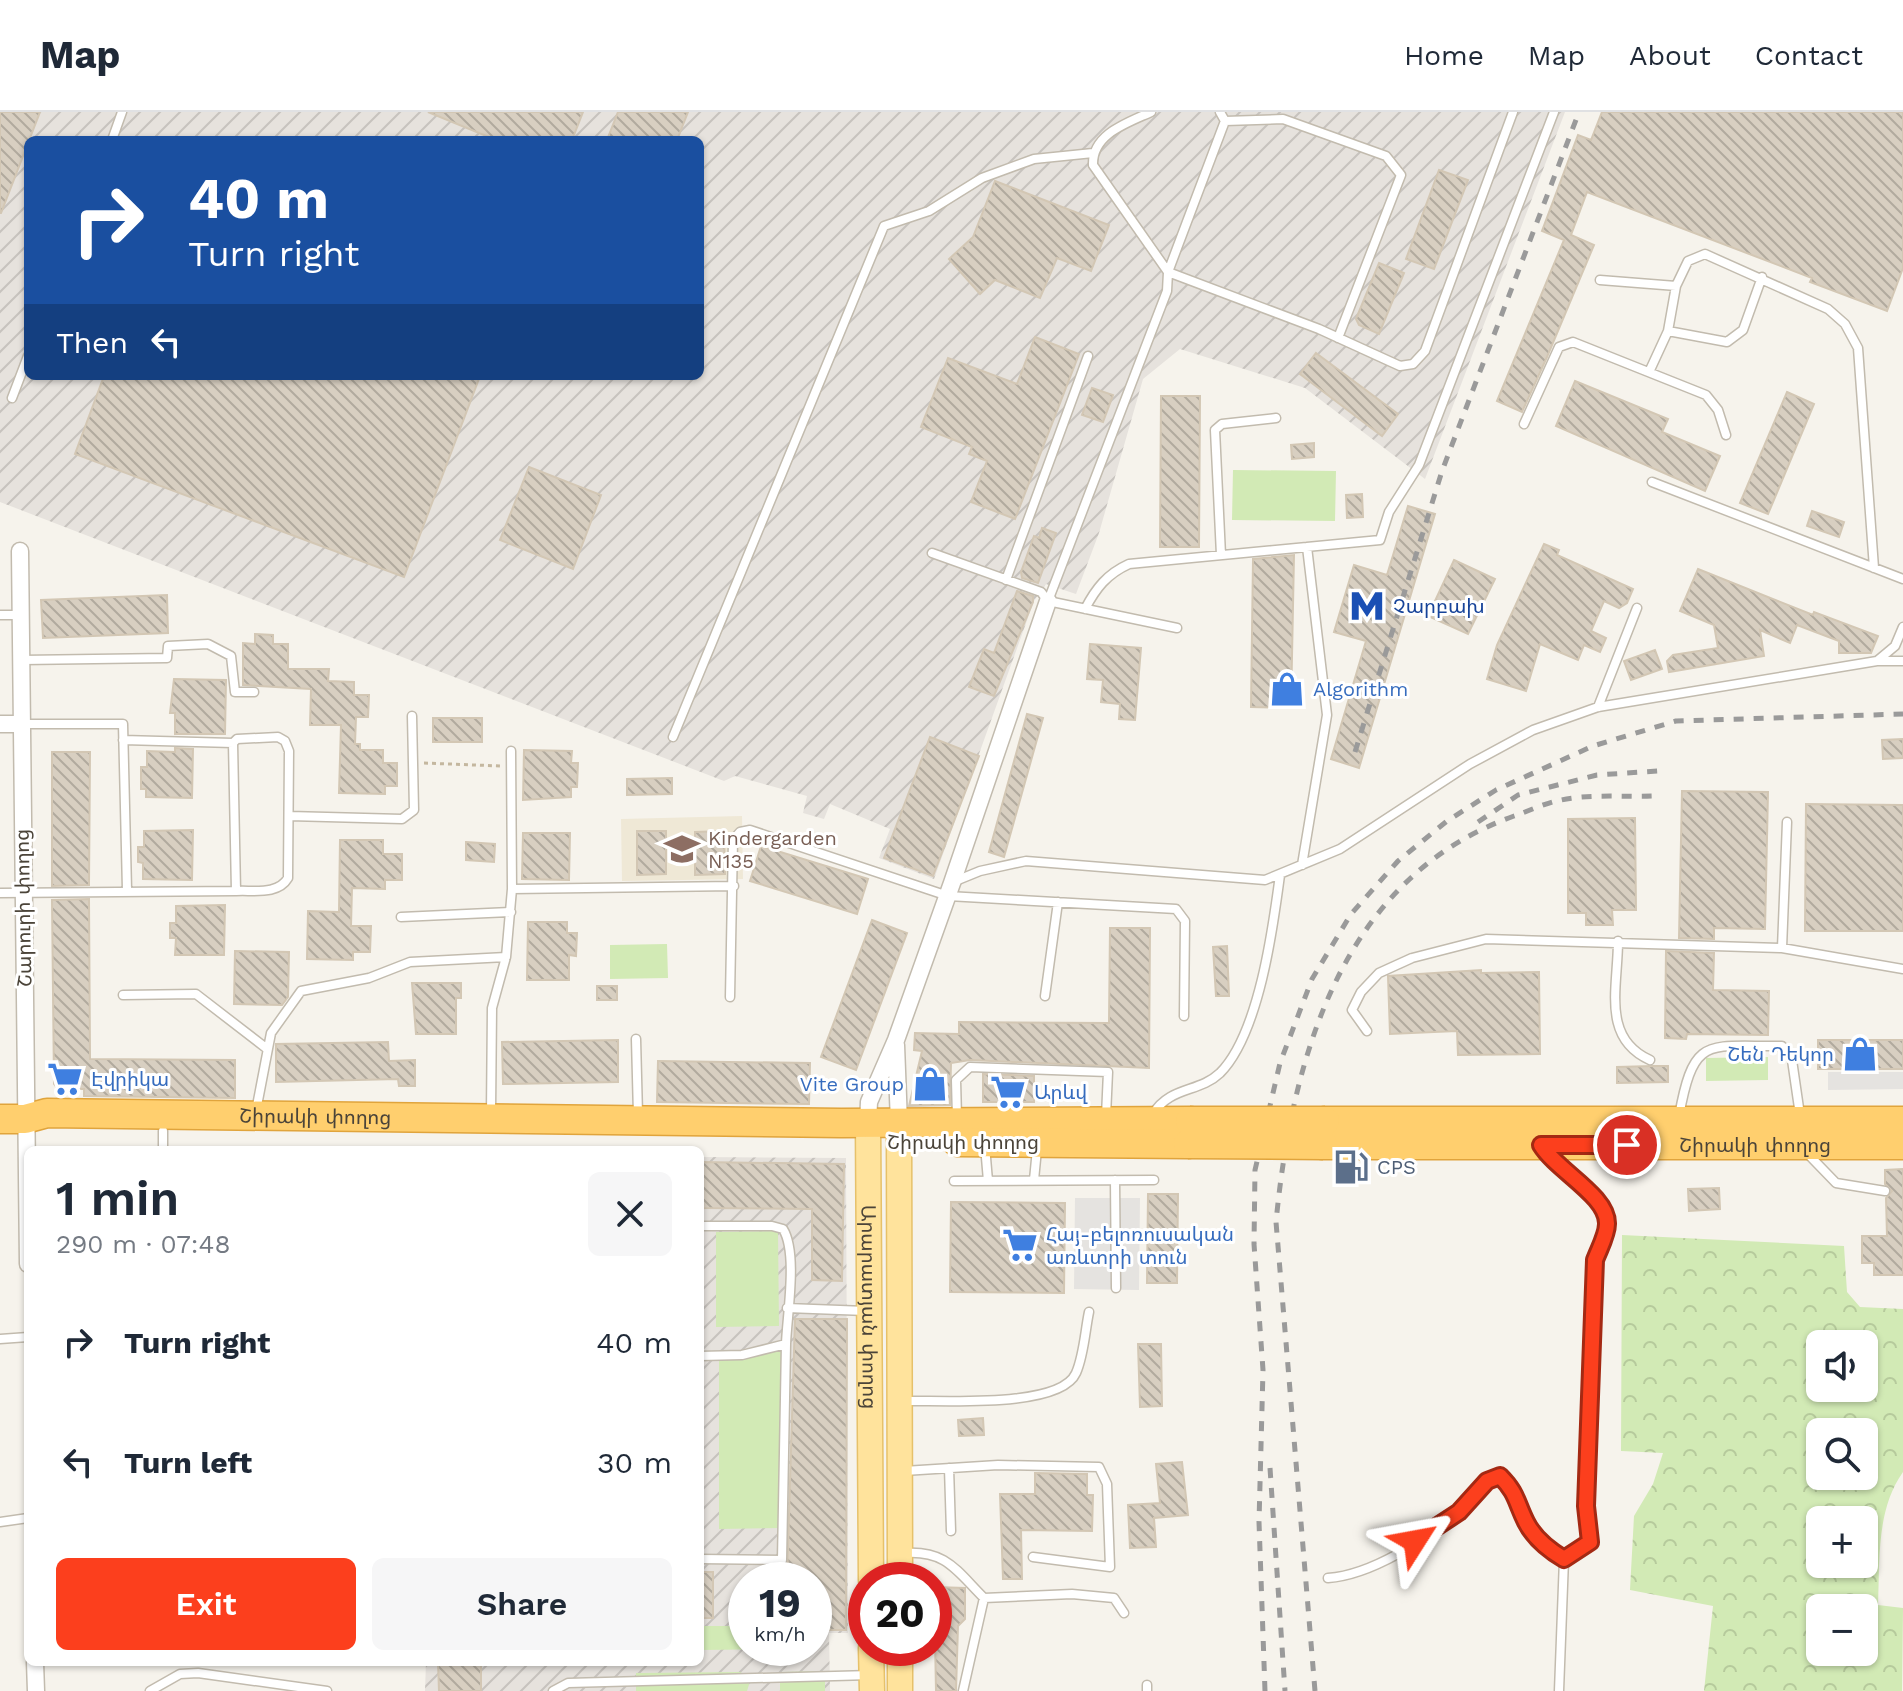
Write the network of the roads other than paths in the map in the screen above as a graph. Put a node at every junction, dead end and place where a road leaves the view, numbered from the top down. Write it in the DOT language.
graph roads {
  1 [pos="122,112"];
  2 [pos="1151,112"];
  3 [pos="1220,112"];
  4 [pos="1513,112"];
  5 [pos="1554,112"];
  6 [pos="1225,121"];
  7 [pos="113,136"];
  8 [pos="1093,153"];
  9 [pos="1168,272"];
  10 [pos="1762,277"];
  11 [pos="1600,280"];
  12 [pos="1676,286"];
  13 [pos="1668,331"];
  14 [pos="1338,338"];
  15 [pos="1088,356"];
  16 [pos="24,366"];
  17 [pos="1650,370"];
  18 [pos="12,398"];
  19 [pos="1276,418"];
  20 [pos="1524,424"];
  21 [pos="1726,435"];
  22 [pos="1652,482"];
  23 [pos="1307,547"];
  24 [pos="20,551"];
  25 [pos="932,553"];
  26 [pos="1221,555"];
  27 [pos="1874,568"];
  28 [pos="1903,579"];
  29 [pos="1006,580"];
  30 [pos="1048,601"];
  31 [pos="1637,608"];
  32 [pos="1085,609"];
  33 [pos="0,615"];
  34 [pos="21,615"];
  35 [pos="1903,627"];
  36 [pos="1177,628"];
  37 [pos="21,660"];
  38 [pos="1877,661"];
  39 [pos="1903,661"];
  40 [pos="254,692"];
  41 [pos="1598,707"];
  42 [pos="412,716"];
  43 [pos="0,724"];
  44 [pos="21,724"];
  45 [pos="673,737"];
  46 [pos="123,740"];
  47 [pos="233,743"];
  48 [pos="511,751"];
  49 [pos="289,816"];
  50 [pos="1787,822"];
  51 [pos="1302,865"];
  52 [pos="1280,875"];
  53 [pos="734,886"];
  54 [pos="512,889"];
  55 [pos="950,889"];
  56 [pos="127,890"];
  57 [pos="236,891"];
  58 [pos="23,892"];
  59 [pos="0,893"];
  60 [pos="1058,902"];
  61 [pos="511,912"];
  62 [pos="401,917"];
  63 [pos="1618,941"];
  64 [pos="1782,948"];
  65 [pos="506,957"];
  66 [pos="1903,969"];
  67 [pos="123,995"];
  68 [pos="1045,996"];
  69 [pos="730,997"];
  70 [pos="1184,1016"];
  71 [pos="1367,1031"];
  72 [pos="636,1039"];
  73 [pos="896,1040"];
  74 [pos="266,1048"];
  75 [pos="1650,1060"];
  76 [pos="256,1115"];
  77 [pos="13,1119"];
  78 [pos="491,1119"];
  79 [pos="638,1121"];
  80 [pos="1679,1121"];
  81 [pos="1903,1121"];
  82 [pos="958,1122"];
  83 [pos="1105,1122"];
  84 [pos="1149,1122"];
  85 [pos="868,1132"];
  86 [pos="899,1132"];
  87 [pos="1189,1132"];
  88 [pos="1324,1133"];
  89 [pos="1800,1133"];
  90 [pos="163,1141"];
  91 [pos="984,1142"];
  92 [pos="1038,1142"];
  93 [pos="1541,1145"];
  94 [pos="1903,1145"];
  95 [pos="1034,1180"];
  96 [pos="1115,1180"];
  97 [pos="1154,1180"];
  98 [pos="954,1181"];
  99 [pos="988,1181"];
  100 [pos="1885,1191"];
  101 [pos="24,1225"];
  102 [pos="704,1226"];
  103 [pos="1116,1288"];
  104 [pos="787,1308"];
  105 [pos="869,1311"];
  106 [pos="1089,1312"];
  107 [pos="24,1337"];
  108 [pos="0,1339"];
  109 [pos="786,1344"];
  110 [pos="704,1356"];
  111 [pos="899,1401"];
  112 [pos="949,1468"];
  113 [pos="899,1471"];
  114 [pos="24,1519"];
  115 [pos="0,1522"];
  116 [pos="951,1531"];
  117 [pos="900,1554"];
  118 [pos="1033,1557"];
  119 [pos="704,1559"];
  120 [pos="1564,1559"];
  121 [pos="871,1562"];
  122 [pos="900,1562"];
  123 [pos="1328,1578"];
  124 [pos="984,1598"];
  125 [pos="1124,1613"];
  126 [pos="35,1666"];
  127 [pos="900,1666"];
  128 [pos="872,1683"];
  129 [pos="36,1691"];
  130 [pos="150,1691"];
  131 [pos="327,1691"];
  132 [pos="553,1691"];
  133 [pos="900,1691"];
  134 [pos="963,1691"];
  135 [pos="1559,1691"];
  1 -- 7 [label="lane"];
  2 -- 8 [label="lane"];
  3 -- 6 [label="lane"];
  4 -- 14 [label="lane"];
  5 -- 23 [label="lane"];
  6 -- 9 [label="lane"];
  6 -- 14 [label="lane"];
  8 -- 9 [label="lane"];
  8 -- 45 [label="lane"];
  9 -- 14 [label="lane"];
  9 -- 30 [label="lane"];
  10 -- 12 [label="lane"];
  10 -- 13 [label="lane"];
  10 -- 27 [label="lane"];
  11 -- 12 [label="lane"];
  12 -- 13 [label="lane"];
  13 -- 17 [label="lane"];
  15 -- 29 [label="lane"];
  16 -- 18 [label="lane"];
  17 -- 20 [label="lane"];
  17 -- 21 [label="lane"];
  19 -- 26 [label="lane"];
  22 -- 27 [label="lane"];
  23 -- 26 [label="lane"];
  23 -- 51 [label="lane"];
  24 -- 34 [label="street, Շարուրի փողոց"];
  25 -- 29 [label="lane"];
  26 -- 32 [label="lane"];
  27 -- 28 [label="lane"];
  29 -- 30 [label="lane"];
  30 -- 32 [label="lane"];
  30 -- 55 [label="street, Արարատյան փողոց"];
  31 -- 41 [label="lane"];
  32 -- 36 [label="lane"];
  33 -- 34 [label="lane"];
  34 -- 37 [label="street, Շարուրի փողոց"];
  35 -- 38 [label="lane"];
  37 -- 40 [label="lane"];
  37 -- 44 [label="street, Շարուրի փողոց"];
  38 -- 39 [label="lane"];
  38 -- 41 [label="lane"];
  41 -- 51 [label="lane"];
  42 -- 49 [label="lane"];
  43 -- 44 [label="street"];
  44 -- 46 [label="lane"];
  44 -- 58 [label="street, Շարուրի փողոց"];
  46 -- 47 [label="lane"];
  46 -- 56 [label="lane"];
  47 -- 49 [label="lane"];
  47 -- 57 [label="lane"];
  48 -- 54 [label="lane"];
  49 -- 57 [label="lane"];
  50 -- 64 [label="lane"];
  51 -- 52 [label="lane"];
  52 -- 55 [label="lane"];
  52 -- 84 [label="lane"];
  53 -- 54 [label="lane"];
  53 -- 55 [label="lane"];
  53 -- 69 [label="lane"];
  54 -- 61 [label="lane"];
  55 -- 60 [label="lane"];
  55 -- 73 [label="street, Արարատյան փողոց"];
  56 -- 57 [label="lane"];
  56 -- 58 [label="lane"];
  58 -- 59 [label="lane"];
  58 -- 77 [label="street, Շարուրի փողոց"];
  60 -- 68 [label="lane"];
  60 -- 70 [label="lane"];
  61 -- 62 [label="lane"];
  61 -- 65 [label="lane"];
  63 -- 64 [label="lane"];
  63 -- 71 [label="lane"];
  63 -- 75 [label="lane"];
  64 -- 66 [label="lane"];
  65 -- 74 [label="lane"];
  65 -- 78 [label="lane"];
  67 -- 74 [label="lane"];
  72 -- 79 [label="lane"];
  73 -- 85 [label="street, Արարատյան փողոց"];
  73 -- 86 [label="street, Արարատյան փողոց"];
  74 -- 76 [label="lane"];
  76 -- 77 [label="highway, Շիրակի փողոց"];
  76 -- 78 [label="highway, Շիրակի փողոց"];
  77 -- 90 [label="highway, Շիրակի փողոց"];
  77 -- 101 [label="street, Շարուրի փողոց"];
  78 -- 79 [label="highway, Շիրակի փողոց"];
  79 -- 85 [label="highway, Շիրակի փողոց"];
  80 -- 88 [label="highway, Շիրակի փողոց"];
  80 -- 89 [label="highway, Շիրակի փողոց"];
  80 -- 89 [label="lane"];
  81 -- 89 [label="highway, Շիրակի փողոց"];
  82 -- 83 [label="highway, Շիրակի փողոց"];
  82 -- 83 [label="lane"];
  82 -- 86 [label="highway, Շիրակի փողոց"];
  83 -- 84 [label="highway, Շիրակի փողոց"];
  84 -- 87 [label="highway, Շիրակի փողոց"];
  85 -- 86 [label="highway, Շիրակի փողոց"];
  85 -- 90 [label="highway, Շիրակի փողոց"];
  85 -- 105 [label="main road, Արարատյան փողոց"];
  86 -- 91 [label="highway, Շիրակի փողոց"];
  86 -- 111 [label="main road, Արարատյան փողոց"];
  87 -- 88 [label="highway, Շիրակի փողոց, bridge"];
  87 -- 92 [label="highway, Շիրակի փողոց"];
  88 -- 93 [label="highway, Շիրակի փողոց"];
  89 -- 93 [label="highway, Շիրակի փողոց"];
  89 -- 94 [label="highway, Շիրակի փողոց"];
  89 -- 100 [label="lane"];
  91 -- 92 [label="highway, Շիրակի փողոց"];
  91 -- 99 [label="lane"];
  92 -- 95 [label="lane"];
  93 -- 120 [label="lane"];
  95 -- 96 [label="lane"];
  95 -- 99 [label="lane"];
  96 -- 97 [label="lane"];
  96 -- 103 [label="lane"];
  98 -- 99 [label="lane"];
  102 -- 104 [label="lane"];
  104 -- 105 [label="lane"];
  104 -- 109 [label="lane"];
  105 -- 121 [label="main road, Արարատյան փողոց"];
  106 -- 111 [label="lane"];
  107 -- 108 [label="lane"];
  109 -- 110 [label="lane"];
  109 -- 119 [label="lane"];
  111 -- 113 [label="main road, Արարատյան փողոց"];
  112 -- 113 [label="lane"];
  112 -- 116 [label="lane"];
  112 -- 118 [label="lane"];
  113 -- 117 [label="main road, Արարատյան փողոց"];
  114 -- 115 [label="lane"];
  117 -- 122 [label="main road, Արարատյան փողոց"];
  117 -- 124 [label="lane"];
  120 -- 123 [label="lane"];
  120 -- 135 [label="lane"];
  124 -- 125 [label="lane"];
  124 -- 134 [label="lane"];
  126 -- 129 [label="street"];
  127 -- 133 [label="main road"];
  128 -- 132 [label="lane"];
  130 -- 131 [label="lane"];
}
